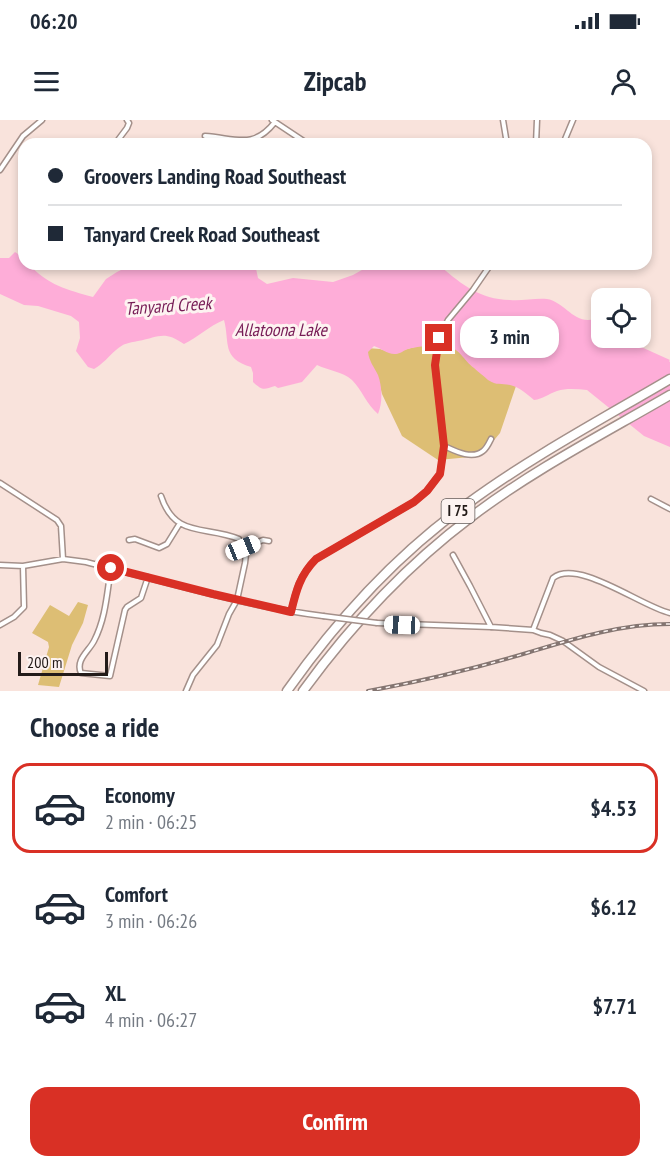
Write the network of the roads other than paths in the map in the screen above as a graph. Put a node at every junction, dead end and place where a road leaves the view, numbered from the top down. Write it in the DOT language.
graph roads {
  1 [pos="42,120"];
  2 [pos="503,120"];
  3 [pos="537,120"];
  4 [pos="573,120"];
  5 [pos="128,121"];
  6 [pos="274,121"];
  7 [pos="205,136"];
  8 [pos="22,138"];
  9 [pos="120,138"];
  10 [pos="228,138"];
  11 [pos="257,138"];
  12 [pos="299,138"];
  13 [pos="506,138"];
  14 [pos="536,138"];
  15 [pos="566,138"];
  16 [pos="18,143"];
  17 [pos="0,170"];
  18 [pos="487,270"];
  19 [pos="670,379"];
  20 [pos="670,395"];
  21 [pos="491,439"];
  22 [pos="444,446"];
  23 [pos="0,483"];
  24 [pos="162,496"];
  25 [pos="651,499"];
  26 [pos="670,508"];
  27 [pos="180,524"];
  28 [pos="129,540"];
  29 [pos="269,541"];
  30 [pos="243,548"];
  31 [pos="453,555"];
  32 [pos="63,559"];
  33 [pos="0,565"];
  34 [pos="23,566"];
  35 [pos="111,568"];
  36 [pos="148,577"];
  37 [pos="237,600"];
  38 [pos="291,612"];
  39 [pos="670,613"];
  40 [pos="0,625"];
  41 [pos="491,627"];
  42 [pos="533,630"];
  43 [pos="186,691"];
  44 [pos="287,691"];
  45 [pos="303,691"];
  46 [pos="644,691"];
  1 -- 8 [label="street"];
  2 -- 13 [label="street"];
  3 -- 14 [label="street"];
  4 -- 15 [label="street"];
  5 -- 9 [label="street"];
  6 -- 11 [label="street"];
  6 -- 12 [label="street"];
  7 -- 10 [label="street"];
  16 -- 17 [label="street"];
  18 -- 22 [label="street"];
  19 -- 44 [label="highway, I 75"];
  20 -- 45 [label="highway, I 75"];
  21 -- 22 [label="street"];
  22 -- 38 [label="street"];
  23 -- 32 [label="street"];
  24 -- 27 [label="street"];
  25 -- 26 [label="street"];
  27 -- 28 [label="street"];
  27 -- 30 [label="street"];
  29 -- 30 [label="street"];
  30 -- 37 [label="street"];
  31 -- 41 [label="street"];
  32 -- 34 [label="street"];
  32 -- 35 [label="street"];
  33 -- 34 [label="street"];
  34 -- 40 [label="street"];
  35 -- 36 [label="street"];
  35 -- 36 [label="street"];
  36 -- 37 [label="street"];
  37 -- 38 [label="street"];
  37 -- 43 [label="street"];
  38 -- 41 [label="street, bridge"];
  39 -- 42 [label="street"];
  41 -- 42 [label="street"];
  42 -- 46 [label="street"];
}
